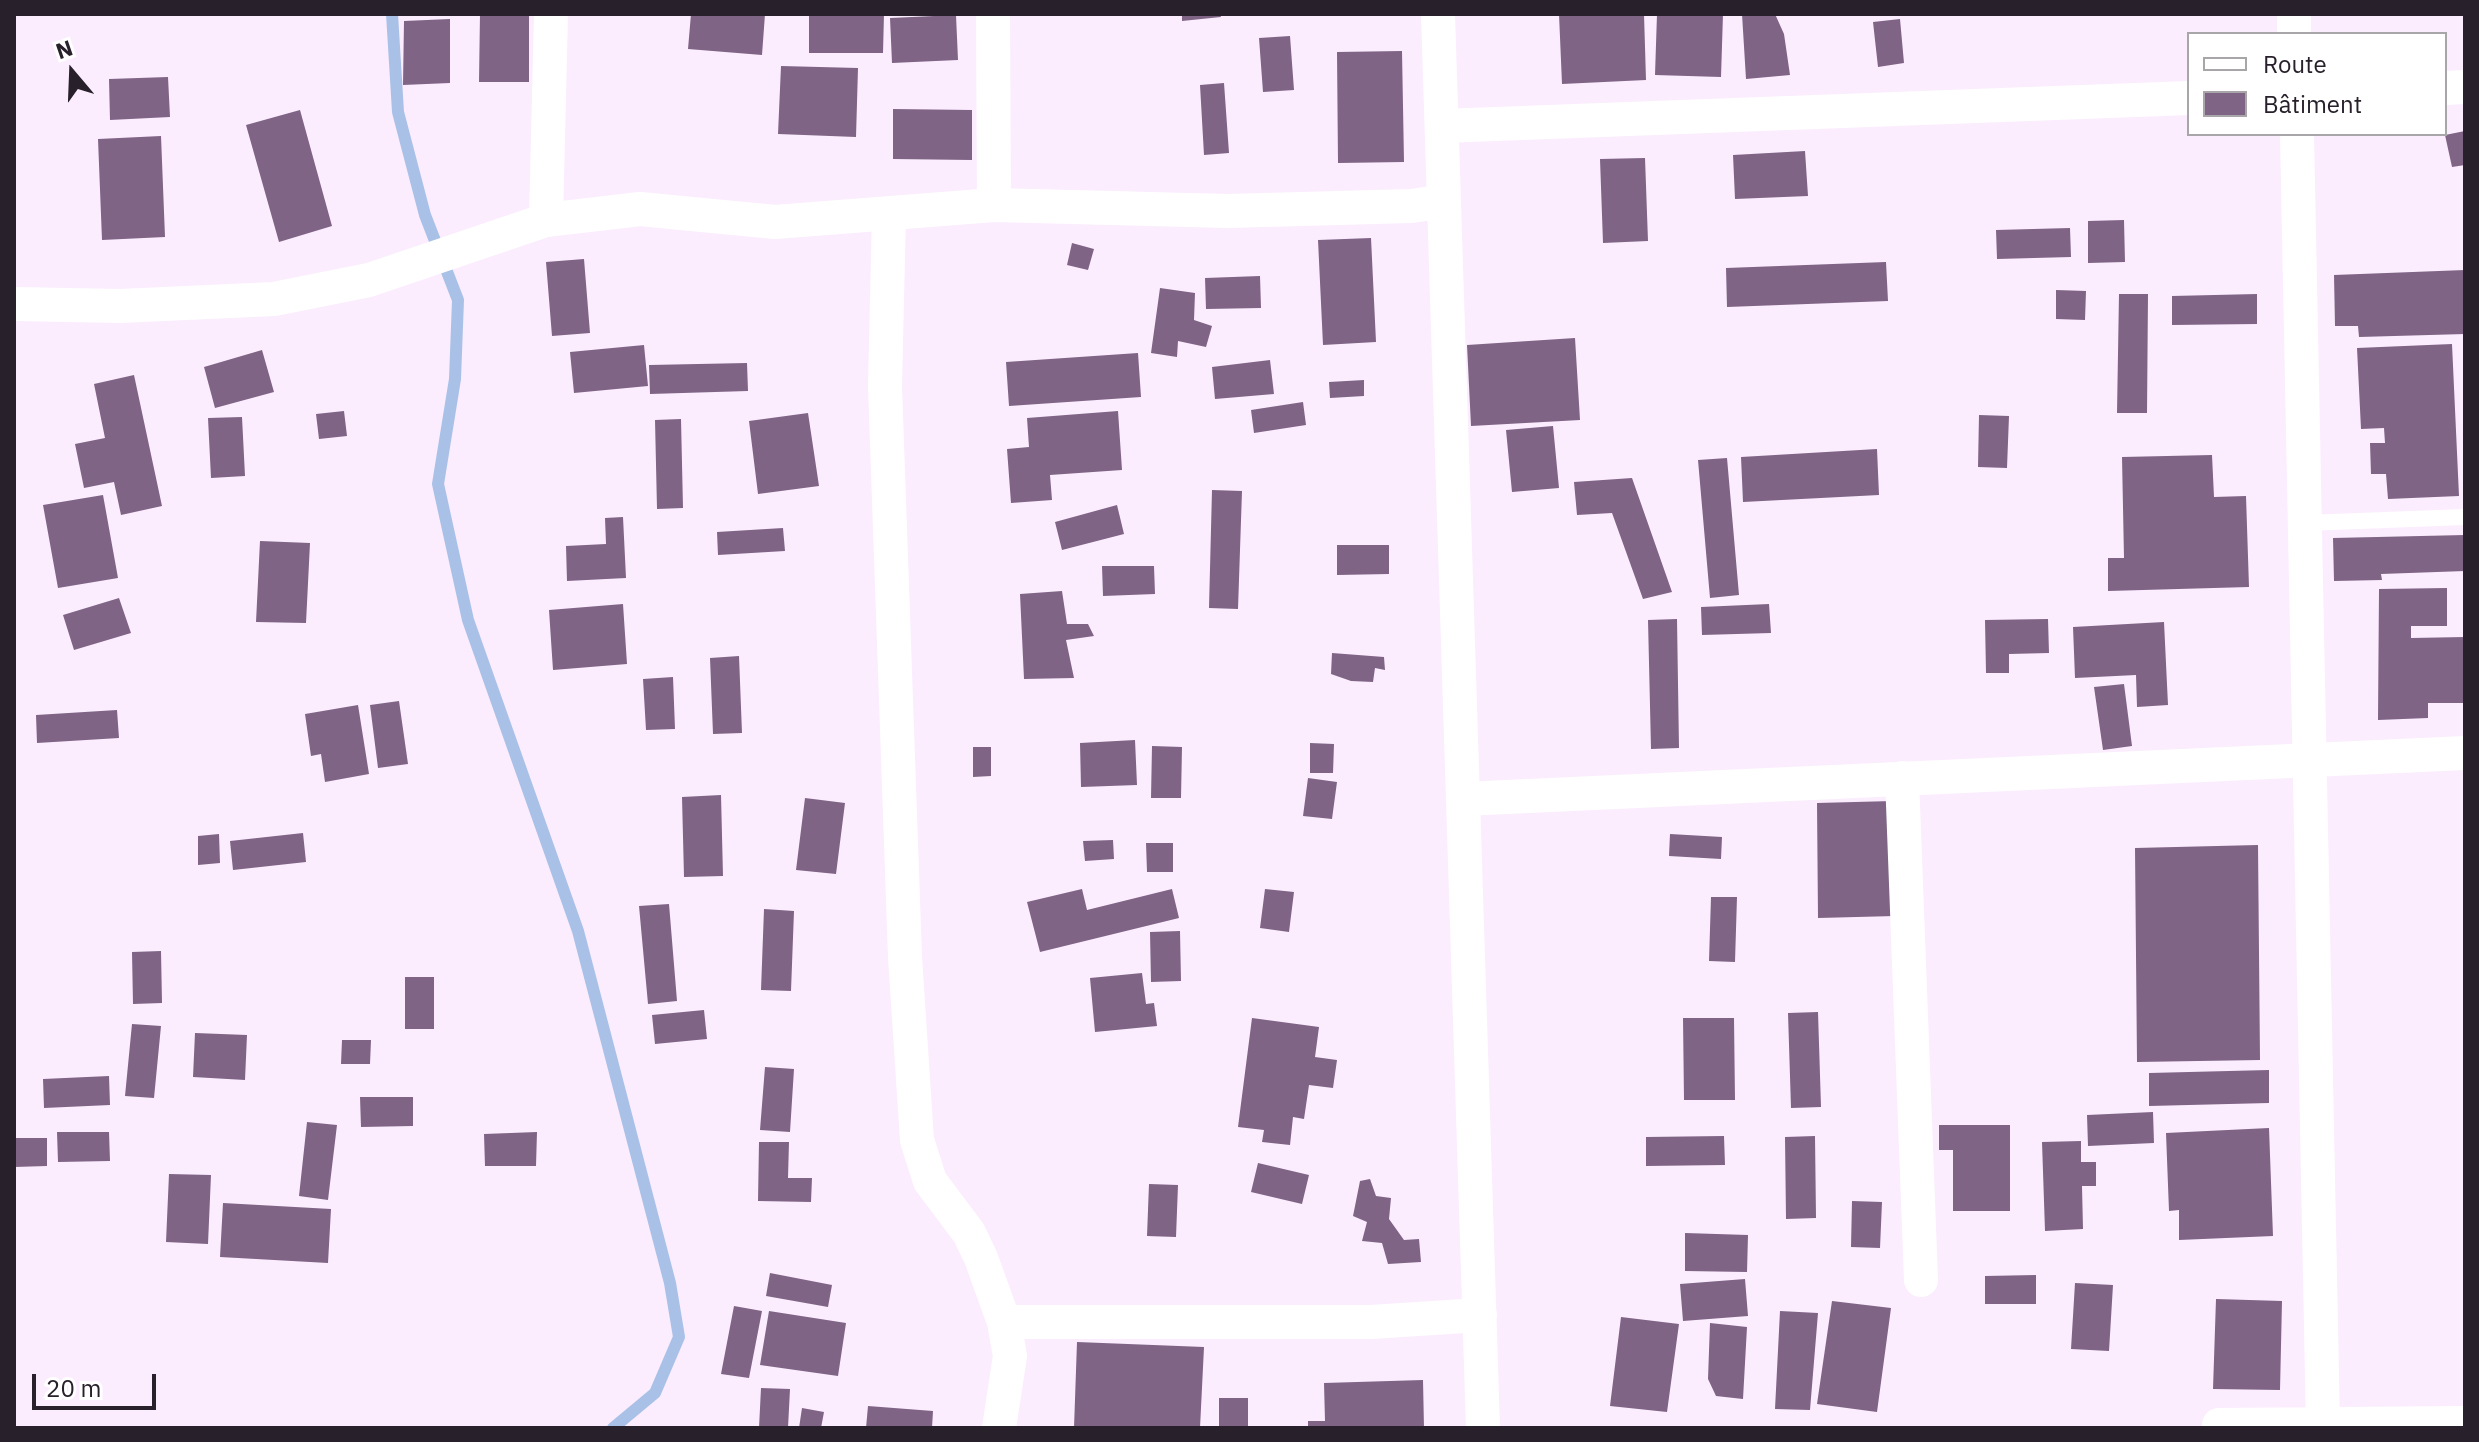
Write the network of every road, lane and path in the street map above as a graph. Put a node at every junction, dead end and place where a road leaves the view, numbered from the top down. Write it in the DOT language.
graph roads {
  1 [pos="551,14"];
  2 [pos="993,14"];
  3 [pos="1438,14"];
  4 [pos="2187,98"];
  5 [pos="1442,126"];
  6 [pos="2297,136"];
  7 [pos="1444,201"];
  8 [pos="994,205"];
  9 [pos="889,214"];
  10 [pos="546,220"];
  11 [pos="14,304"];
  12 [pos="2465,517"];
  13 [pos="2306,523"];
  14 [pos="2465,753"];
  15 [pos="2311,760"];
  16 [pos="1902,778"];
  17 [pos="1463,799"];
  18 [pos="1921,1280"];
  19 [pos="1480,1315"];
  20 [pos="1004,1322"];
  21 [pos="2465,1423"];
  22 [pos="2219,1425"];
  23 [pos="2323,1425"];
  24 [pos="999,1428"];
  25 [pos="1483,1428"];
  1 -- 10 [label="street"];
  2 -- 8 [label="street"];
  3 -- 5 [label="street"];
  4 -- 5 [label="street"];
  5 -- 7 [label="street"];
  6 -- 13 [label="street"];
  7 -- 8 [label="street"];
  7 -- 17 [label="street"];
  8 -- 9 [label="street"];
  9 -- 10 [label="street"];
  9 -- 20 [label="street"];
  10 -- 11 [label="street"];
  12 -- 13 [label="lane"];
  13 -- 15 [label="street"];
  14 -- 15 [label="street"];
  15 -- 16 [label="street"];
  15 -- 23 [label="street"];
  16 -- 17 [label="street"];
  16 -- 18 [label="street"];
  17 -- 19 [label="street"];
  19 -- 20 [label="street"];
  19 -- 25 [label="street"];
  20 -- 24 [label="street"];
  21 -- 23 [label="street"];
  22 -- 23 [label="street"];
}
